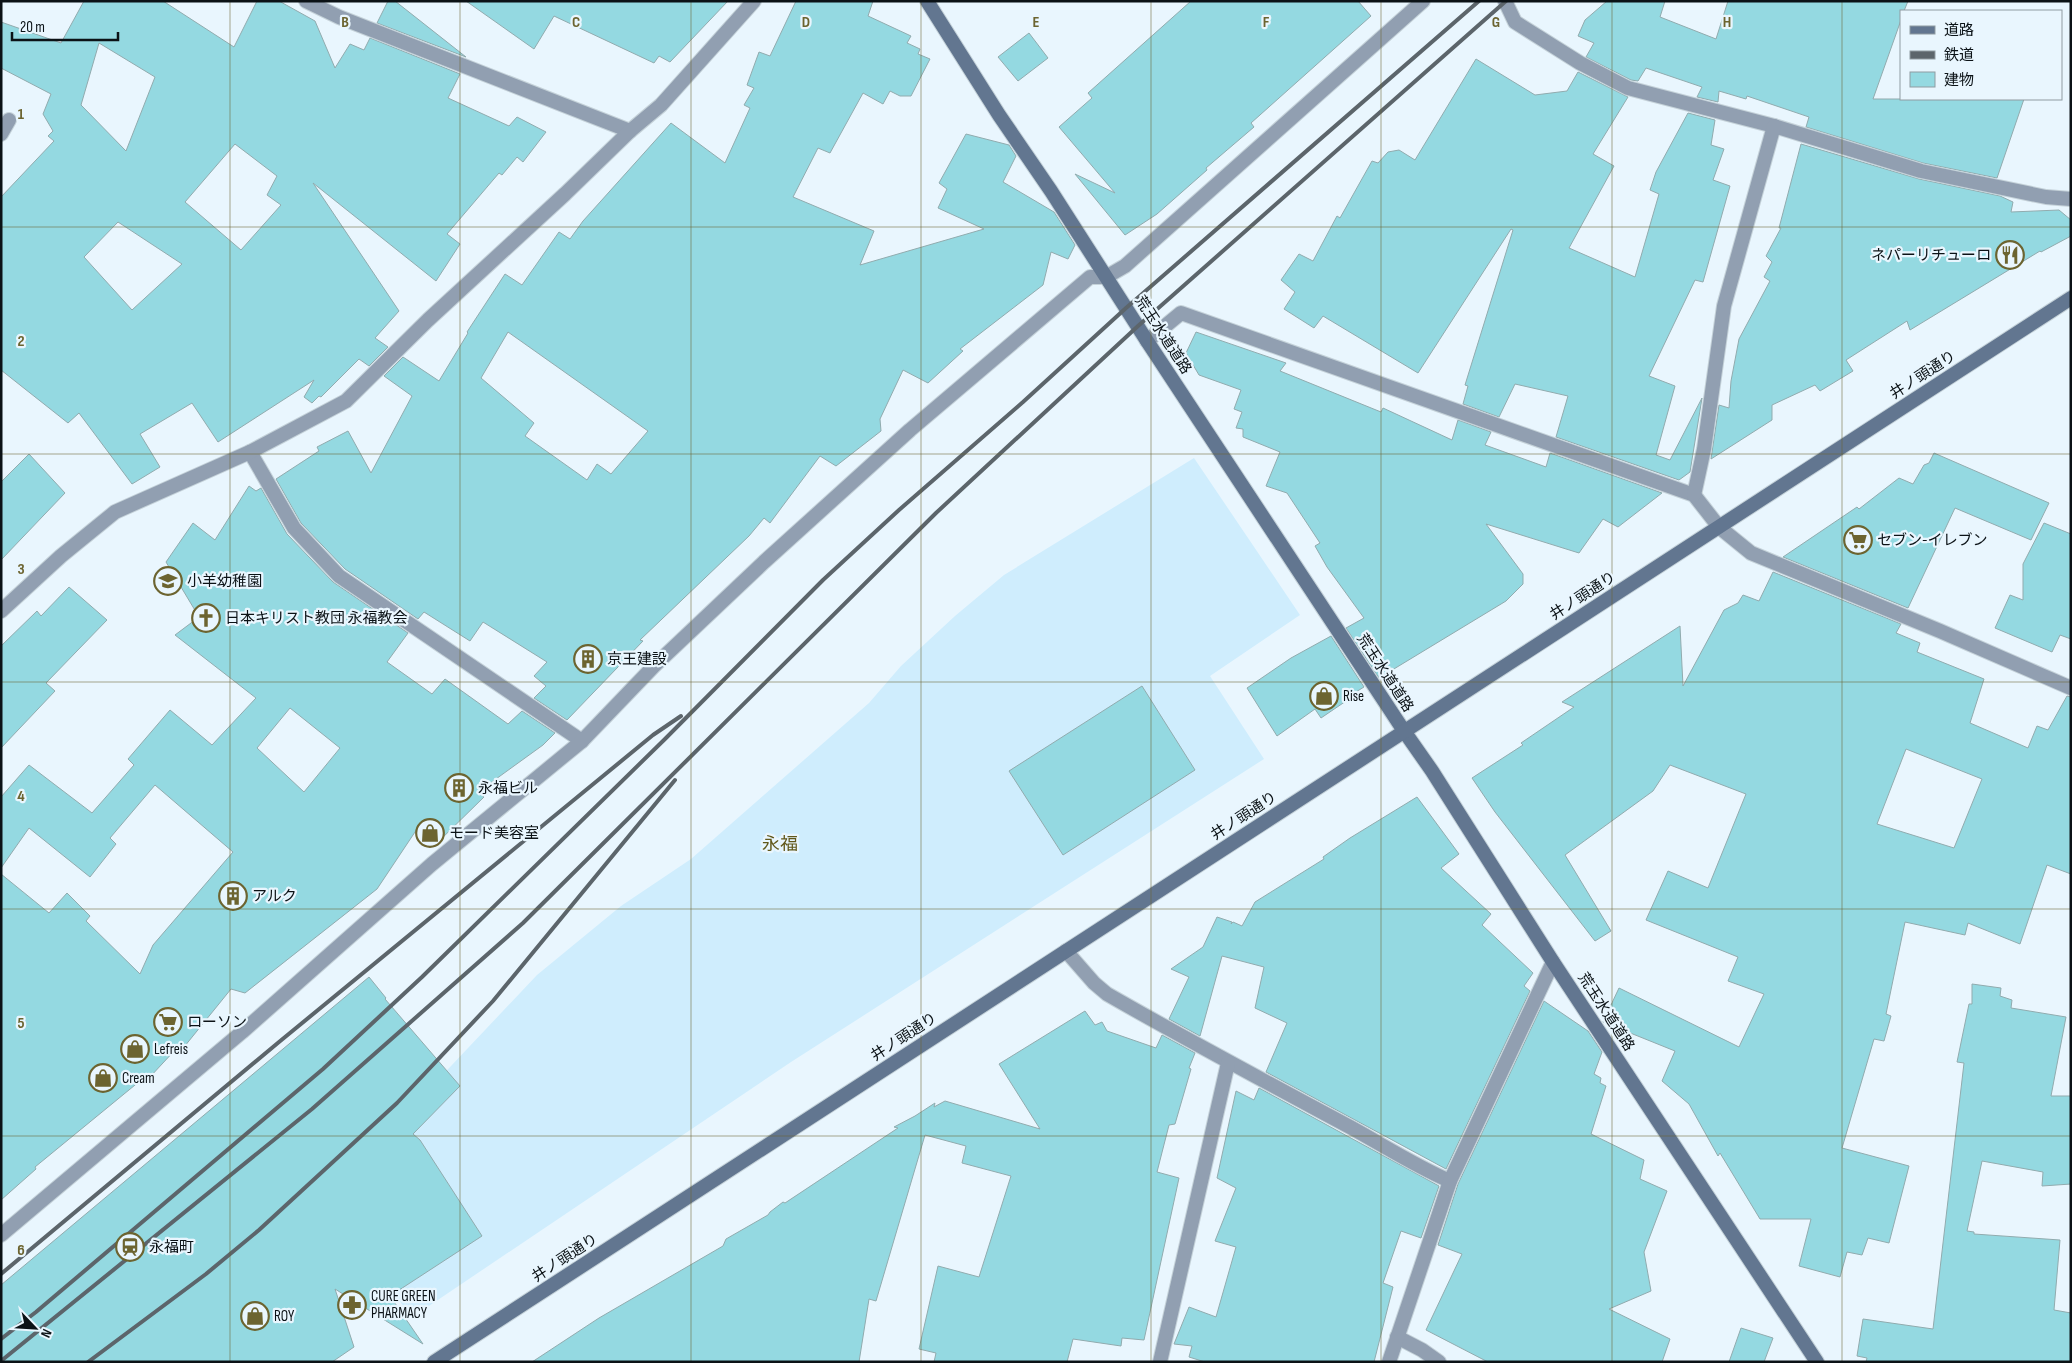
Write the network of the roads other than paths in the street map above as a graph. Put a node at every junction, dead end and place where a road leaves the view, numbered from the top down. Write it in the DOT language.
graph roads {
  1 [pos="306,1"];
  2 [pos="754,1"];
  3 [pos="927,1"];
  4 [pos="1423,1"];
  5 [pos="1505,1"];
  6 [pos="9,120"];
  7 [pos="1774,126"];
  8 [pos="630,131"];
  9 [pos="1,134"];
  10 [pos="2071,199"];
  11 [pos="1106,277"];
  12 [pos="2071,298"];
  13 [pos="1147,341"];
  14 [pos="250,452"];
  15 [pos="1694,495"];
  16 [pos="1719,527"];
  17 [pos="1,611"];
  18 [pos="2071,688"];
  19 [pos="1404,732"];
  20 [pos="582,741"];
  21 [pos="1066,951"];
  22 [pos="1553,962"];
  23 [pos="1228,1063"];
  24 [pos="1450,1181"];
  25 [pos="1,1235"];
  26 [pos="1396,1337"];
  27 [pos="434,1362"];
  28 [pos="1160,1362"];
  29 [pos="1389,1362"];
  30 [pos="1439,1362"];
  31 [pos="1817,1362"];
  1 -- 8 [label="street"];
  2 -- 8 [label="street"];
  3 -- 11 [label="main road, 荒玉水道道路"];
  4 -- 11 [label="street"];
  5 -- 7 [label="street"];
  6 -- 9 [label="street"];
  7 -- 10 [label="street"];
  7 -- 15 [label="street"];
  8 -- 14 [label="street"];
  11 -- 13 [label="main road, 荒玉水道道路"];
  11 -- 20 [label="street"];
  12 -- 16 [label="main road, 井ノ頭通り"];
  13 -- 15 [label="street"];
  13 -- 19 [label="main road, 荒玉水道道路"];
  14 -- 17 [label="street"];
  14 -- 20 [label="street"];
  15 -- 16 [label="street"];
  16 -- 18 [label="street"];
  16 -- 19 [label="main road, 井ノ頭通り"];
  19 -- 21 [label="main road, 井ノ頭通り"];
  19 -- 22 [label="main road, 荒玉水道道路"];
  20 -- 25 [label="street"];
  21 -- 23 [label="street"];
  21 -- 27 [label="main road, 井ノ頭通り"];
  22 -- 24 [label="street"];
  22 -- 31 [label="main road, 荒玉水道道路"];
  23 -- 24 [label="street"];
  23 -- 28 [label="street"];
  24 -- 26 [label="street"];
  26 -- 29 [label="street"];
  26 -- 30 [label="street"];
}
